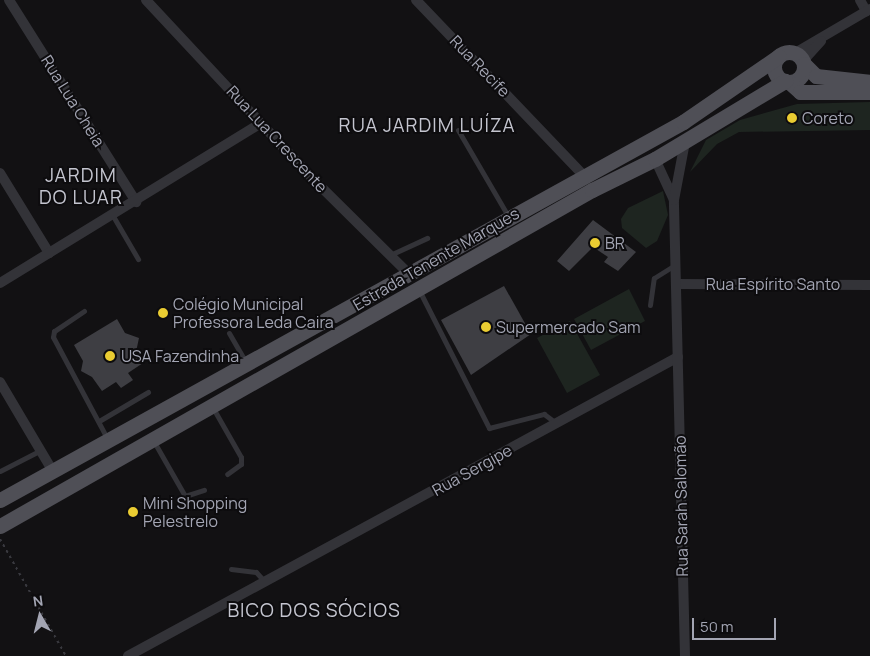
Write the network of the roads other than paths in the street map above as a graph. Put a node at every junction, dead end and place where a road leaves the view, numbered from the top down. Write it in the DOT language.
graph roads {
  1 [pos="9,0"];
  2 [pos="146,0"];
  3 [pos="416,0"];
  4 [pos="860,0"];
  5 [pos="868,10"];
  6 [pos="779,56"];
  7 [pos="801,60"];
  8 [pos="787,82"];
  9 [pos="870,82"];
  10 [pos="870,92"];
  11 [pos="683,122"];
  12 [pos="261,123"];
  13 [pos="458,130"];
  14 [pos="685,142"];
  15 [pos="656,160"];
  16 [pos="0,173"];
  17 [pos="584,176"];
  18 [pos="674,200"];
  19 [pos="136,202"];
  20 [pos="113,216"];
  21 [pos="509,219"];
  22 [pos="427,238"];
  23 [pos="49,253"];
  24 [pos="390,255"];
  25 [pos="138,259"];
  26 [pos="676,265"];
  27 [pos="411,276"];
  28 [pos="0,283"];
  29 [pos="676,284"];
  30 [pos="870,285"];
  31 [pos="419,290"];
  32 [pos="650,305"];
  33 [pos="84,311"];
  34 [pos="229,333"];
  35 [pos="678,357"];
  36 [pos="247,364"];
  37 [pos="0,382"];
  38 [pos="148,392"];
  39 [pos="212,406"];
  40 [pos="99,421"];
  41 [pos="556,423"];
  42 [pos="108,440"];
  43 [pos="153,440"];
  44 [pos="39,451"];
  45 [pos="52,470"];
  46 [pos="0,471"];
  47 [pos="227,474"];
  48 [pos="204,490"];
  49 [pos="0,500"];
  50 [pos="0,526"];
  51 [pos="231,569"];
  52 [pos="265,582"];
  53 [pos="128,656"];
  54 [pos="685,656"];
  1 -- 19 [label="street, Rua Lua Cheia"];
  2 -- 12 [label="street, Rua Lua Crescente"];
  3 -- 17 [label="street, Rua Recife"];
  4 -- 5 [label="street"];
  5 -- 7 [label="street"];
  6 -- 7 [label="main road"];
  6 -- 8 [label="main road"];
  6 -- 11 [label="main road, Estrada Tenente Marques"];
  7 -- 8 [label="main road, Estrada Tenente Marques"];
  7 -- 9 [label="main road"];
  8 -- 10 [label="main road"];
  8 -- 14 [label="main road, Estrada Tenente Marques"];
  11 -- 15 [label="main road"];
  11 -- 17 [label="main road, Estrada Tenente Marques"];
  12 -- 19 [label="street"];
  12 -- 24 [label="street, Rua Lua Crescente"];
  13 -- 21 [label="lane"];
  14 -- 15 [label="main road, Estrada Tenente Marques"];
  14 -- 18 [label="street"];
  15 -- 18 [label="street"];
  15 -- 31 [label="main road, Estrada Tenente Marques"];
  16 -- 23 [label="street"];
  17 -- 21 [label="main road, Estrada Tenente Marques"];
  18 -- 26 [label="street"];
  19 -- 20 [label="street"];
  20 -- 23 [label="street"];
  20 -- 25 [label="lane"];
  21 -- 27 [label="main road, Estrada Tenente Marques"];
  22 -- 24 [label="lane"];
  23 -- 28 [label="street"];
  24 -- 27 [label="street, Rua Lua Crescente"];
  26 -- 29 [label="street"];
  26 -- 32 [label="lane"];
  27 -- 36 [label="main road, Estrada Tenente Marques"];
  29 -- 30 [label="street, Rua Espírito Santo"];
  29 -- 35 [label="street"];
  31 -- 39 [label="main road, Estrada Tenente Marques"];
  31 -- 41 [label="lane"];
  33 -- 40 [label="lane"];
  34 -- 36 [label="lane"];
  35 -- 41 [label="street, Rua Sergipe"];
  35 -- 54 [label="street, Rua Sarah Salomão"];
  36 -- 42 [label="main road, Estrada Tenente Marques"];
  37 -- 44 [label="street"];
  38 -- 40 [label="lane"];
  39 -- 43 [label="main road, Estrada Tenente Marques"];
  39 -- 47 [label="lane"];
  40 -- 42 [label="lane"];
  41 -- 52 [label="street, Rua Sergipe"];
  42 -- 45 [label="main road, Estrada Tenente Marques"];
  43 -- 48 [label="lane"];
  43 -- 50 [label="main road, Estrada Tenente Marques"];
  44 -- 45 [label="street"];
  44 -- 46 [label="lane"];
  45 -- 49 [label="main road, Estrada Tenente Marques"];
  51 -- 52 [label="lane"];
  52 -- 53 [label="street, Rua Sergipe"];
}
